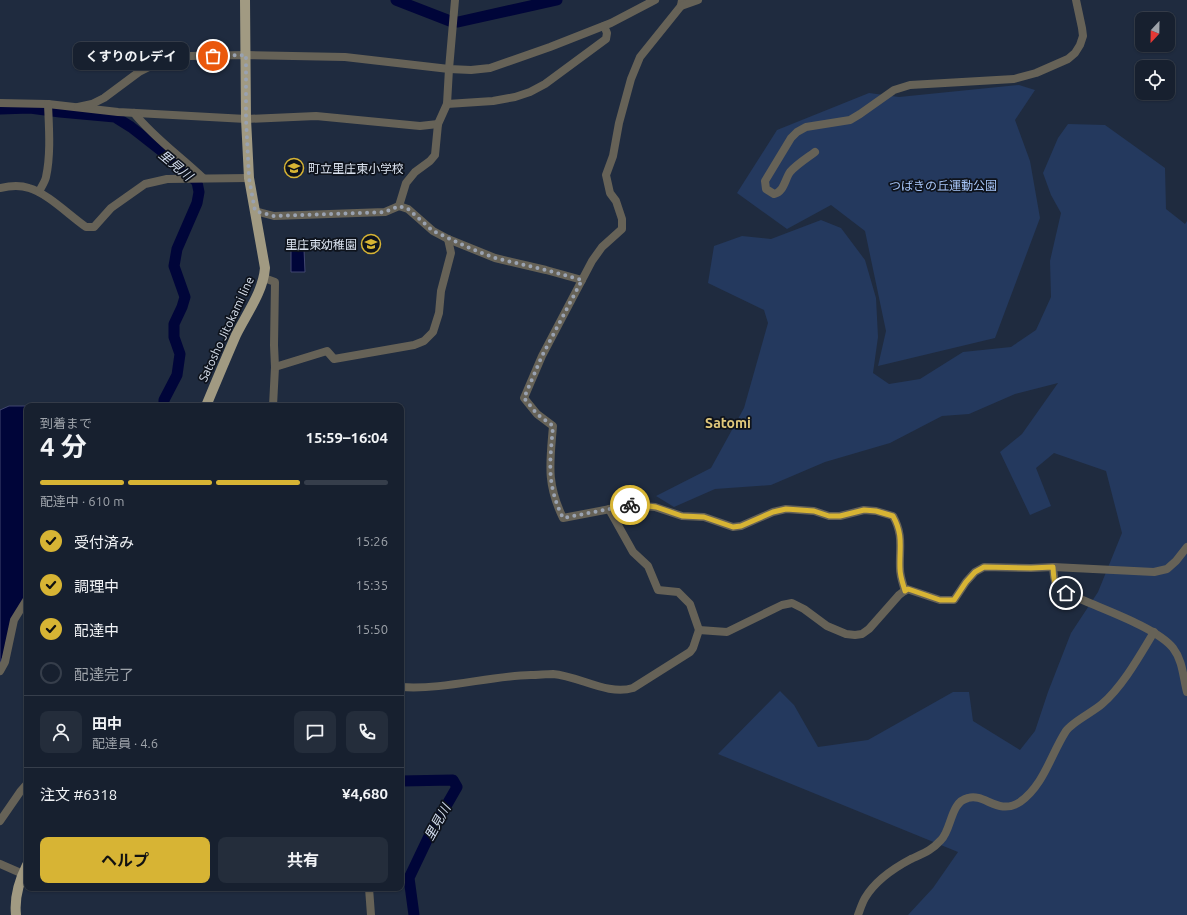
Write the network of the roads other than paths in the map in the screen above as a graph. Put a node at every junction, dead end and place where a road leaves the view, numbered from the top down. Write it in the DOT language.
graph roads {
  1 [pos="245,0"];
  2 [pos="455,0"];
  3 [pos="655,0"];
  4 [pos="698,0"];
  5 [pos="1076,0"];
  6 [pos="682,3"];
  7 [pos="604,26"];
  8 [pos="246,55"];
  9 [pos="448,69"];
  10 [pos="0,103"];
  11 [pos="48,104"];
  12 [pos="447,104"];
  13 [pos="78,108"];
  14 [pos="134,113"];
  15 [pos="246,119"];
  16 [pos="438,124"];
  17 [pos="815,152"];
  18 [pos="202,178"];
  19 [pos="249,178"];
  20 [pos="0,188"];
  21 [pos="39,192"];
  22 [pos="399,206"];
  23 [pos="255,211"];
  24 [pos="448,239"];
  25 [pos="264,278"];
  26 [pos="582,280"];
  27 [pos="275,367"];
  28 [pos="207,403"];
  29 [pos="273,403"];
  30 [pos="609,509"];
  31 [pos="1187,547"];
  32 [pos="1053,567"];
  33 [pos="905,591"];
  34 [pos="24,604"];
  35 [pos="700,630"];
  36 [pos="1154,632"];
  37 [pos="0,671"];
  38 [pos="404,687"];
  39 [pos="1187,692"];
  40 [pos="24,787"];
  41 [pos="0,821"];
  42 [pos="0,864"];
  43 [pos="24,869"];
  44 [pos="24,874"];
  45 [pos="369,891"];
  46 [pos="16,915"];
  47 [pos="371,915"];
  48 [pos="858,915"];
  1 -- 8 [label="main road, Satosho Jitokami line"];
  2 -- 9 [label="street"];
  3 -- 7 [label="street"];
  4 -- 6 [label="street"];
  5 -- 17 [label="street"];
  6 -- 26 [label="street"];
  7 -- 9 [label="street"];
  7 -- 12 [label="street"];
  8 -- 9 [label="street"];
  8 -- 13 [label="street"];
  8 -- 15 [label="main road, Satosho Jitokami line"];
  9 -- 12 [label="street"];
  10 -- 11 [label="street"];
  11 -- 13 [label="street"];
  11 -- 21 [label="street"];
  12 -- 16 [label="street"];
  13 -- 14 [label="street"];
  14 -- 15 [label="street"];
  14 -- 18 [label="street"];
  15 -- 16 [label="street"];
  15 -- 19 [label="main road, Satosho Jitokami line"];
  16 -- 22 [label="street"];
  18 -- 19 [label="street"];
  18 -- 21 [label="street"];
  19 -- 23 [label="main road, Satosho Jitokami line"];
  20 -- 21 [label="street"];
  22 -- 23 [label="street"];
  22 -- 24 [label="street"];
  23 -- 25 [label="main road, Satosho Jitokami line"];
  24 -- 26 [label="street"];
  24 -- 27 [label="street"];
  25 -- 27 [label="street"];
  25 -- 28 [label="main road, Satosho Jitokami line"];
  26 -- 30 [label="street"];
  27 -- 29 [label="street"];
  30 -- 33 [label="street"];
  30 -- 35 [label="street"];
  31 -- 32 [label="street"];
  32 -- 33 [label="street"];
  32 -- 36 [label="street"];
  33 -- 35 [label="street"];
  34 -- 37 [label="street"];
  35 -- 38 [label="street"];
  36 -- 39 [label="street"];
  36 -- 48 [label="street"];
  40 -- 41 [label="street"];
  42 -- 43 [label="street"];
  44 -- 46 [label="main road"];
  45 -- 47 [label="street"];
}
